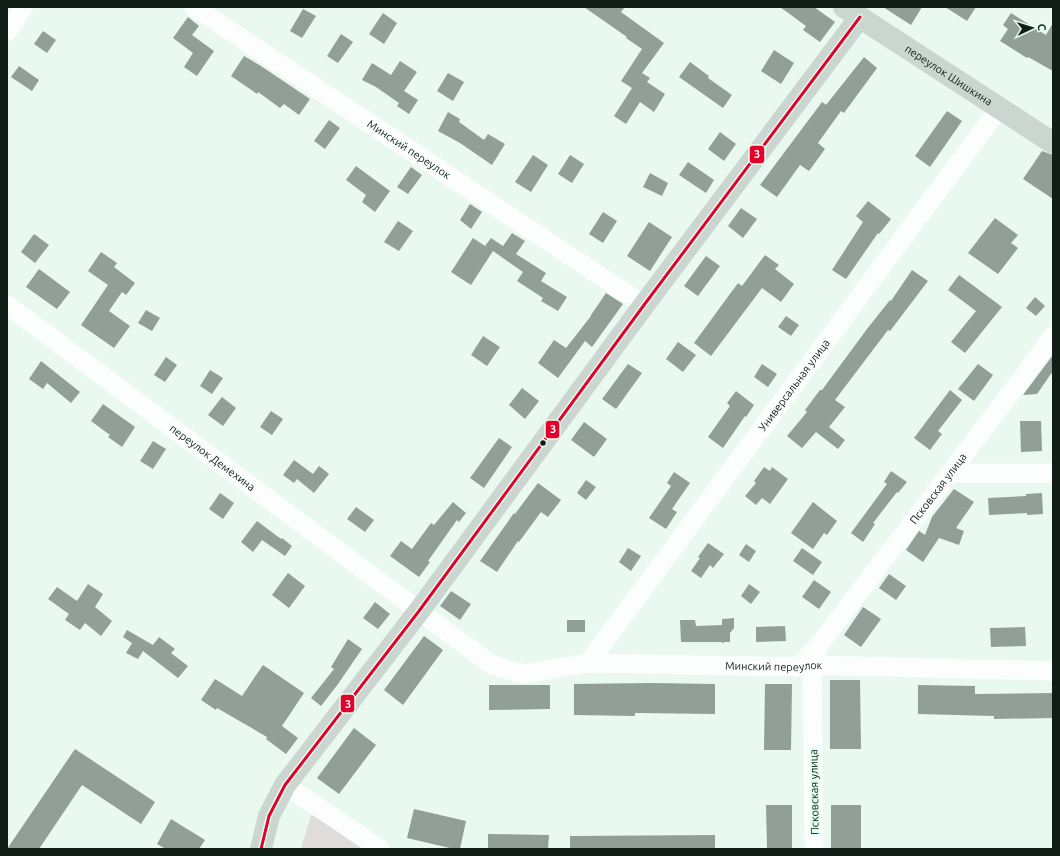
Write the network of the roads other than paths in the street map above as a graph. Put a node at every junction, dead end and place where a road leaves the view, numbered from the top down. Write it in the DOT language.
graph roads {
  1 [pos="24,7"];
  2 [pos="194,7"];
  3 [pos="857,10"];
  4 [pos="7,32"];
  5 [pos="1000,107"];
  6 [pos="1053,142"];
  7 [pos="7,305"];
  8 [pos="644,305"];
  9 [pos="1053,336"];
  10 [pos="949,473"];
  11 [pos="1053,473"];
  12 [pos="418,611"];
  13 [pos="588,663"];
  14 [pos="805,666"];
  15 [pos="1053,671"];
  16 [pos="285,785"];
  17 [pos="261,849"];
  18 [pos="380,849"];
  19 [pos="814,849"];
  1 -- 4 [label="street"];
  2 -- 8 [label="street, Минский переулок"];
  3 -- 5 [label="main road, переулок Шишкина"];
  3 -- 8 [label="main road"];
  5 -- 6 [label="main road, переулок Шишкина"];
  5 -- 13 [label="street, Универсальная улица"];
  7 -- 12 [label="street, переулок Демехина"];
  8 -- 12 [label="main road"];
  9 -- 10 [label="street, Псковская улица"];
  10 -- 11 [label="street"];
  10 -- 14 [label="street, Псковская улица"];
  12 -- 13 [label="street, Минский переулок"];
  12 -- 16 [label="main road"];
  13 -- 14 [label="street, Минский переулок"];
  14 -- 15 [label="street, Минский переулок"];
  14 -- 19 [label="street, Псковская улица"];
  16 -- 17 [label="main road"];
  16 -- 18 [label="street"];
}
